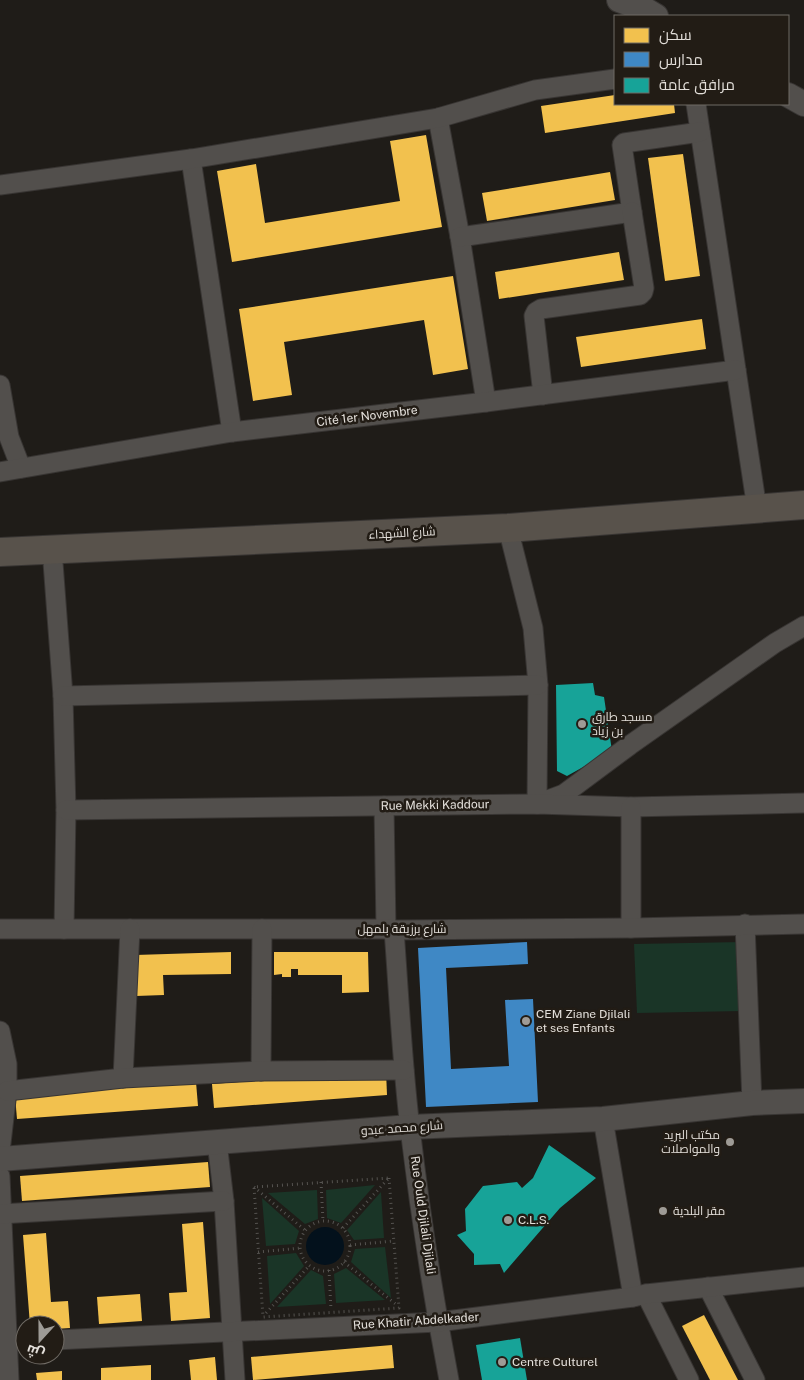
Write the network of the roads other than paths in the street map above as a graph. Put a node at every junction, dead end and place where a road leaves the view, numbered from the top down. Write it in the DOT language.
graph roads {
  1 [pos="619,0"];
  2 [pos="654,15"];
  3 [pos="614,79"];
  4 [pos="789,96"];
  5 [pos="804,104"];
  6 [pos="696,105"];
  7 [pos="438,118"];
  8 [pos="700,132"];
  9 [pos="191,159"];
  10 [pos="0,185"];
  11 [pos="632,212"];
  12 [pos="460,237"];
  13 [pos="736,370"];
  14 [pos="0,385"];
  15 [pos="543,395"];
  16 [pos="486,402"];
  17 [pos="232,432"];
  18 [pos="21,468"];
  19 [pos="0,472"];
  20 [pos="804,505"];
  21 [pos="757,509"];
  22 [pos="508,528"];
  23 [pos="52,549"];
  24 [pos="0,552"];
  25 [pos="804,626"];
  26 [pos="538,685"];
  27 [pos="63,696"];
  28 [pos="804,803"];
  29 [pos="538,804"];
  30 [pos="384,806"];
  31 [pos="631,807"];
  32 [pos="66,810"];
  33 [pos="745,924"];
  34 [pos="804,924"];
  35 [pos="631,928"];
  36 [pos="64,929"];
  37 [pos="130,929"];
  38 [pos="262,929"];
  39 [pos="390,929"];
  40 [pos="0,930"];
  41 [pos="0,1031"];
  42 [pos="3,1065"];
  43 [pos="404,1070"];
  44 [pos="261,1071"];
  45 [pos="123,1078"];
  46 [pos="7,1091"];
  47 [pos="804,1101"];
  48 [pos="752,1103"];
  49 [pos="603,1119"];
  50 [pos="410,1127"];
  51 [pos="217,1142"];
  52 [pos="0,1152"];
  53 [pos="0,1159"];
  54 [pos="0,1176"];
  55 [pos="224,1201"];
  56 [pos="1,1214"];
  57 [pos="804,1277"];
  58 [pos="708,1288"];
  59 [pos="639,1295"];
  60 [pos="438,1322"];
  61 [pos="232,1333"];
  62 [pos="65,1340"];
  63 [pos="11,1342"];
  64 [pos="9,1380"];
  65 [pos="235,1380"];
  66 [pos="449,1380"];
  67 [pos="689,1380"];
  68 [pos="755,1380"];
  1 -- 2 [label="street"];
  3 -- 7 [label="street"];
  4 -- 5 [label="street"];
  6 -- 8 [label="street"];
  7 -- 9 [label="street"];
  7 -- 12 [label="street"];
  8 -- 11 [label="street"];
  8 -- 13 [label="street"];
  9 -- 10 [label="street"];
  9 -- 17 [label="street"];
  11 -- 12 [label="street"];
  11 -- 15 [label="street"];
  12 -- 16 [label="street"];
  13 -- 15 [label="street, Cité 1er Novembre"];
  13 -- 21 [label="street"];
  14 -- 18 [label="street"];
  15 -- 16 [label="street, Cité 1er Novembre"];
  16 -- 17 [label="street, Cité 1er Novembre"];
  17 -- 18 [label="street, Cité 1er Novembre"];
  18 -- 19 [label="street, Cité 1er Novembre"];
  20 -- 21 [label="main road, شارع الشهداء"];
  21 -- 22 [label="main road, شارع الشهداء"];
  22 -- 23 [label="main road, شارع الشهداء"];
  22 -- 26 [label="street"];
  23 -- 24 [label="main road, شارع الشهداء"];
  23 -- 27 [label="street"];
  25 -- 29 [label="street"];
  26 -- 27 [label="street"];
  26 -- 29 [label="street"];
  27 -- 32 [label="street"];
  28 -- 31 [label="street, Rue Mekki Kaddour"];
  29 -- 30 [label="street, Rue Mekki Kaddour"];
  29 -- 31 [label="street, Rue Mekki Kaddour"];
  30 -- 32 [label="street, Rue Mekki Kaddour"];
  30 -- 39 [label="street, Rue Ould Djilali Djilali"];
  31 -- 35 [label="street"];
  32 -- 36 [label="street"];
  33 -- 34 [label="street, شارع برزيقة بلمهل"];
  33 -- 35 [label="street, شارع برزيقة بلمهل"];
  33 -- 48 [label="street"];
  35 -- 39 [label="street, شارع برزيقة بلمهل"];
  36 -- 37 [label="street, شارع برزيقة بلمهل"];
  36 -- 40 [label="street, شارع برزيقة بلمهل"];
  37 -- 38 [label="street, شارع برزيقة بلمهل"];
  37 -- 45 [label="street"];
  38 -- 39 [label="street, شارع برزيقة بلمهل"];
  38 -- 44 [label="street"];
  39 -- 43 [label="street, Rue Ould Djilali Djilali"];
  41 -- 42 [label="street"];
  42 -- 46 [label="street"];
  43 -- 44 [label="street"];
  43 -- 50 [label="street, Rue Ould Djilali Djilali"];
  44 -- 45 [label="street"];
  45 -- 46 [label="street"];
  46 -- 52 [label="street"];
  47 -- 48 [label="street, شارع محمد عبدو"];
  48 -- 49 [label="street, شارع محمد عبدو"];
  49 -- 50 [label="street, شارع محمد عبدو"];
  49 -- 59 [label="street"];
  50 -- 51 [label="street, شارع محمد عبدو"];
  50 -- 60 [label="street, Rue Ould Djilali Djilali"];
  51 -- 53 [label="street, شارع محمد عبدو"];
  51 -- 55 [label="street"];
  54 -- 56 [label="street"];
  55 -- 56 [label="street"];
  55 -- 61 [label="street"];
  56 -- 63 [label="street"];
  57 -- 58 [label="street, Rue Khatir Abdelkader"];
  58 -- 59 [label="street, Rue Khatir Abdelkader"];
  58 -- 68 [label="street"];
  59 -- 60 [label="street, Rue Khatir Abdelkader"];
  59 -- 67 [label="street"];
  60 -- 61 [label="street, Rue Khatir Abdelkader"];
  60 -- 66 [label="street, Rue Ould Djilali Djilali"];
  61 -- 62 [label="street, Rue Khatir Abdelkader"];
  61 -- 65 [label="street"];
  63 -- 64 [label="street"];
}
